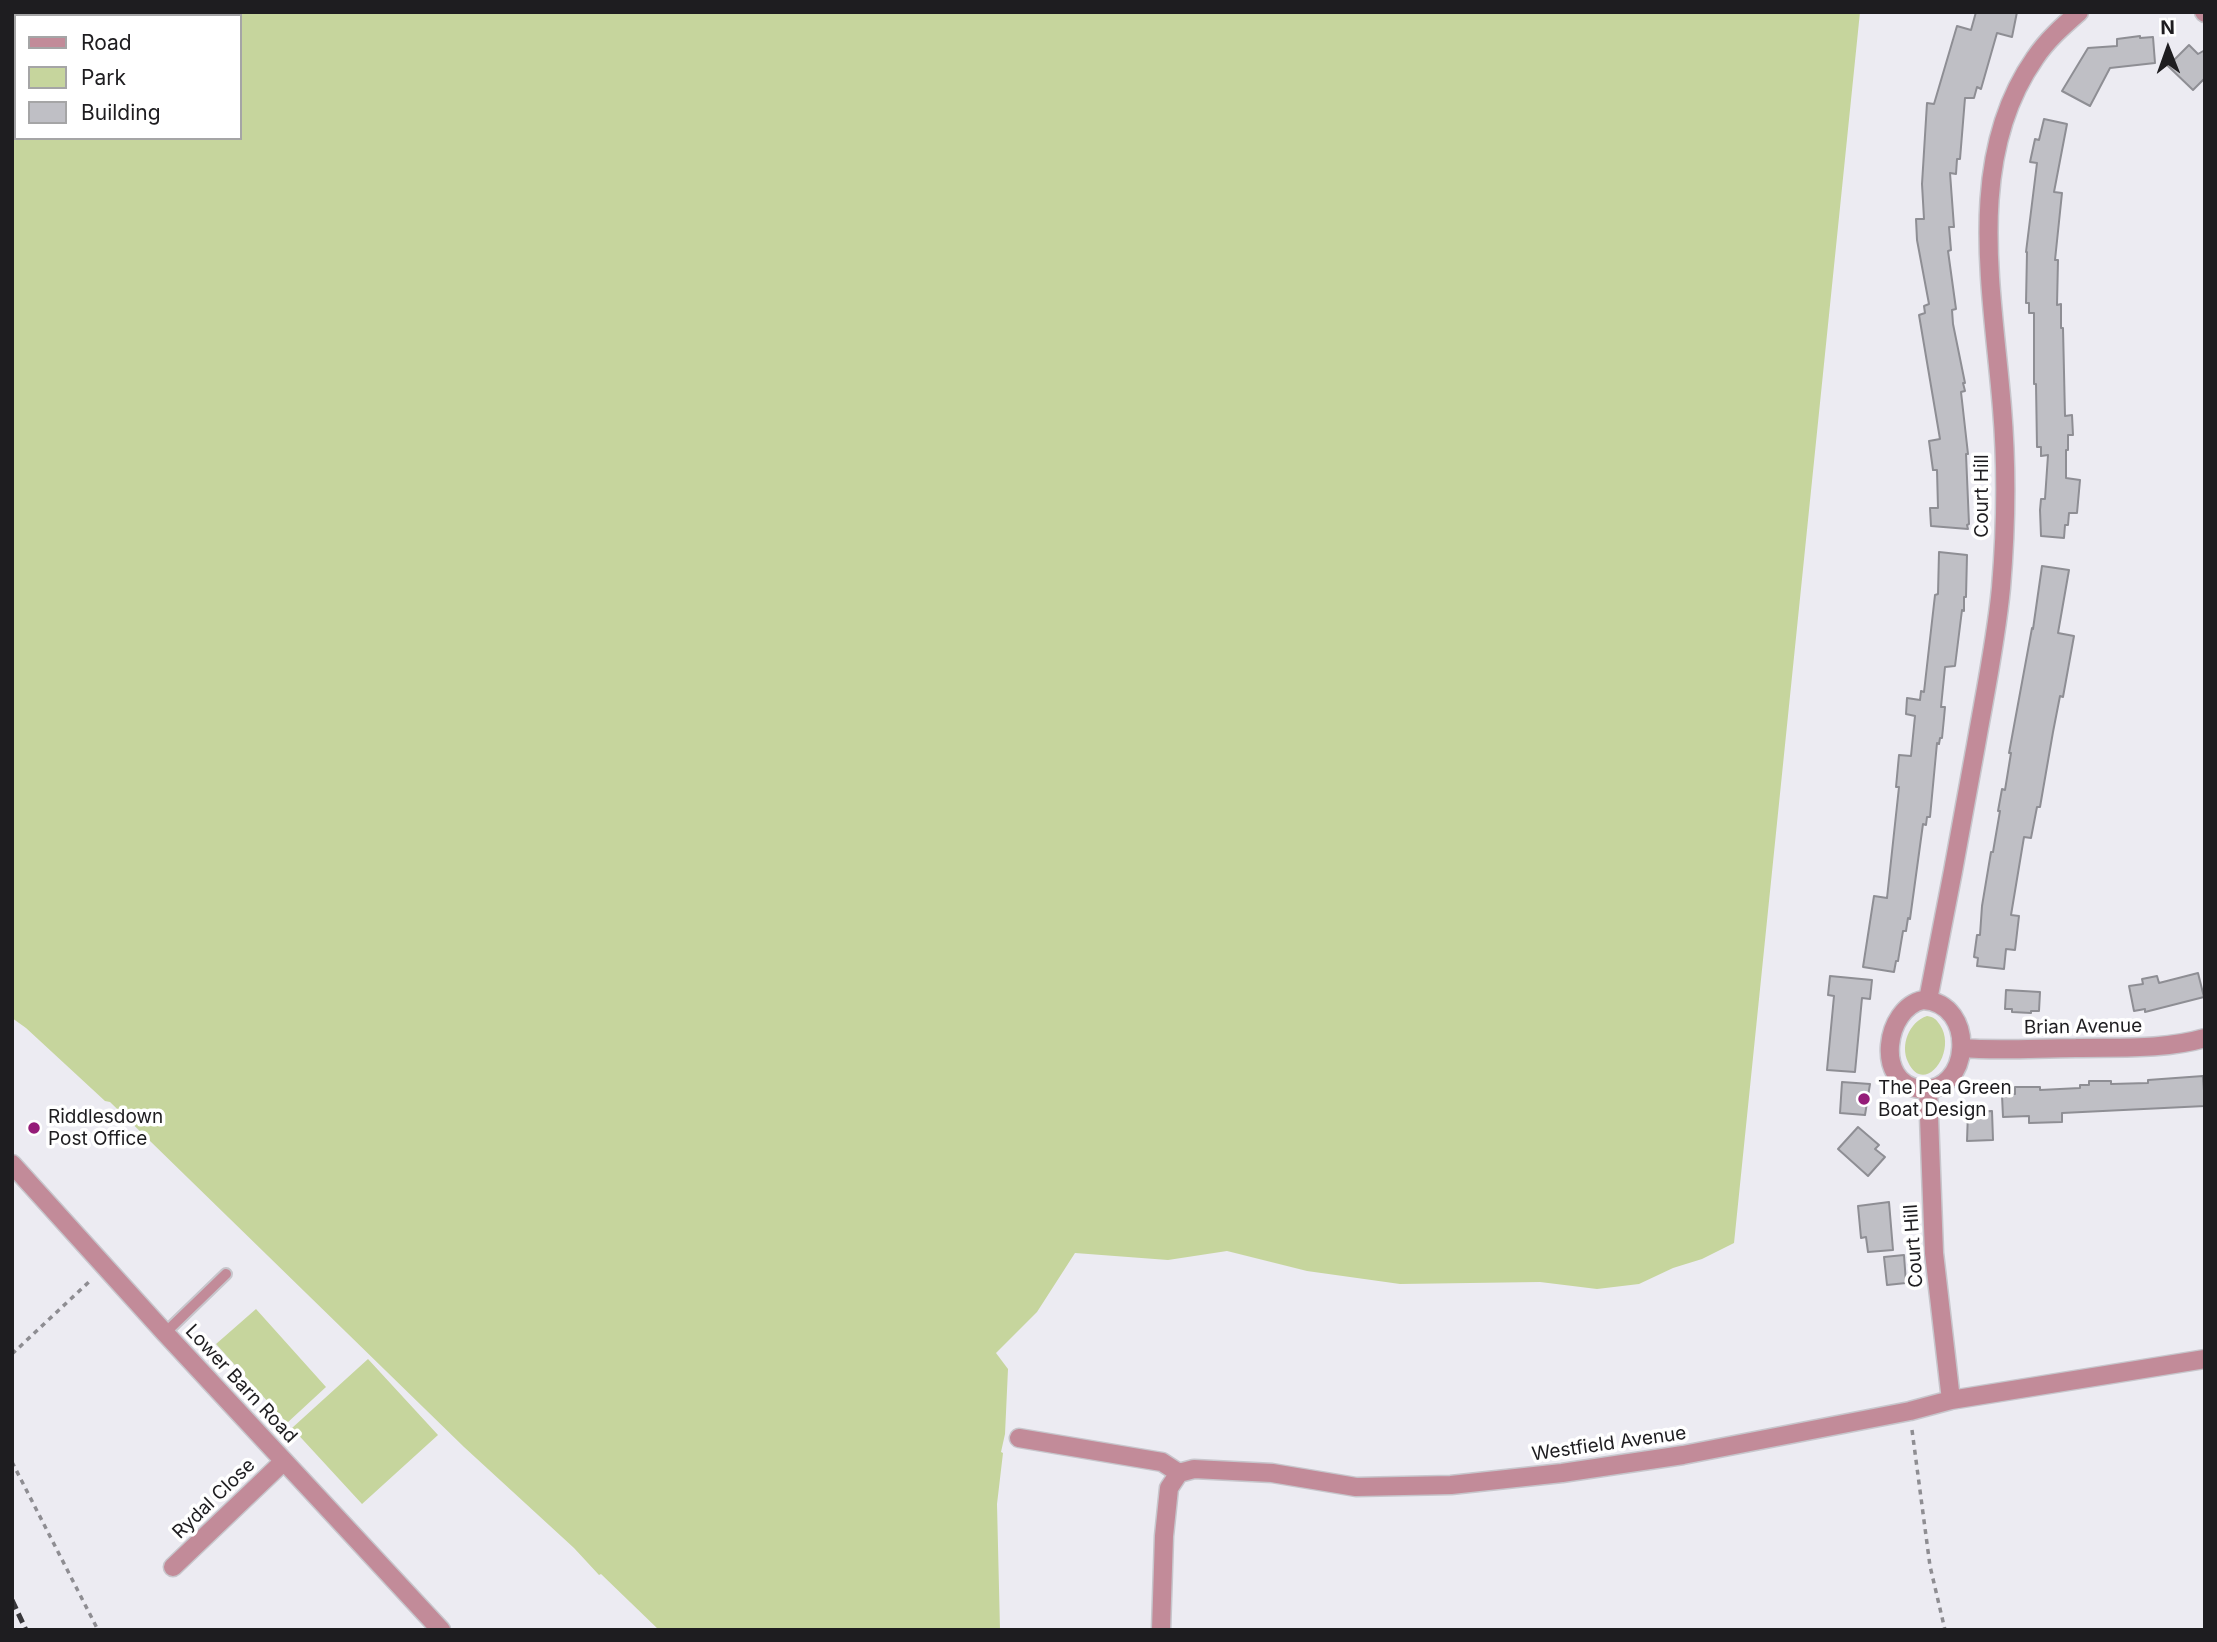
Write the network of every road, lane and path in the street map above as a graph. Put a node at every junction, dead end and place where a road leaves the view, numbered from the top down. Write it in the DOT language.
graph roads {
  1 [pos="2079,12"];
  2 [pos="1928,1000"];
  3 [pos="2205,1038"];
  4 [pos="1962,1048"];
  5 [pos="1928,1089"];
  6 [pos="12,1164"];
  7 [pos="105,1267"];
  8 [pos="226,1274"];
  9 [pos="165,1333"];
  10 [pos="12,1354"];
  11 [pos="2205,1359"];
  12 [pos="1951,1400"];
  13 [pos="1910,1410"];
  14 [pos="1019,1438"];
  15 [pos="284,1461"];
  16 [pos="12,1462"];
  17 [pos="1179,1473"];
  18 [pos="173,1567"];
  19 [pos="98,1630"];
  20 [pos="441,1630"];
  21 [pos="1161,1630"];
  22 [pos="1945,1630"];
  1 -- 2 [label="street, Court Hill"];
  2 -- 4 [label="street"];
  2 -- 5 [label="street"];
  3 -- 4 [label="street, Brian Avenue"];
  4 -- 5 [label="street"];
  5 -- 12 [label="street, Court Hill"];
  6 -- 7 [label="street, Lower Barn Road"];
  7 -- 9 [label="street, Lower Barn Road"];
  7 -- 10 [label="path"];
  8 -- 9 [label="lane"];
  9 -- 15 [label="street, Lower Barn Road"];
  11 -- 12 [label="street, Westfield Avenue"];
  12 -- 13 [label="street, Westfield Avenue"];
  13 -- 17 [label="street, Westfield Avenue"];
  13 -- 22 [label="path"];
  14 -- 17 [label="street, Westfield Avenue"];
  15 -- 18 [label="street, Rydal Close"];
  15 -- 20 [label="street, Lower Barn Road"];
  16 -- 19 [label="path"];
  17 -- 21 [label="street"];
}
